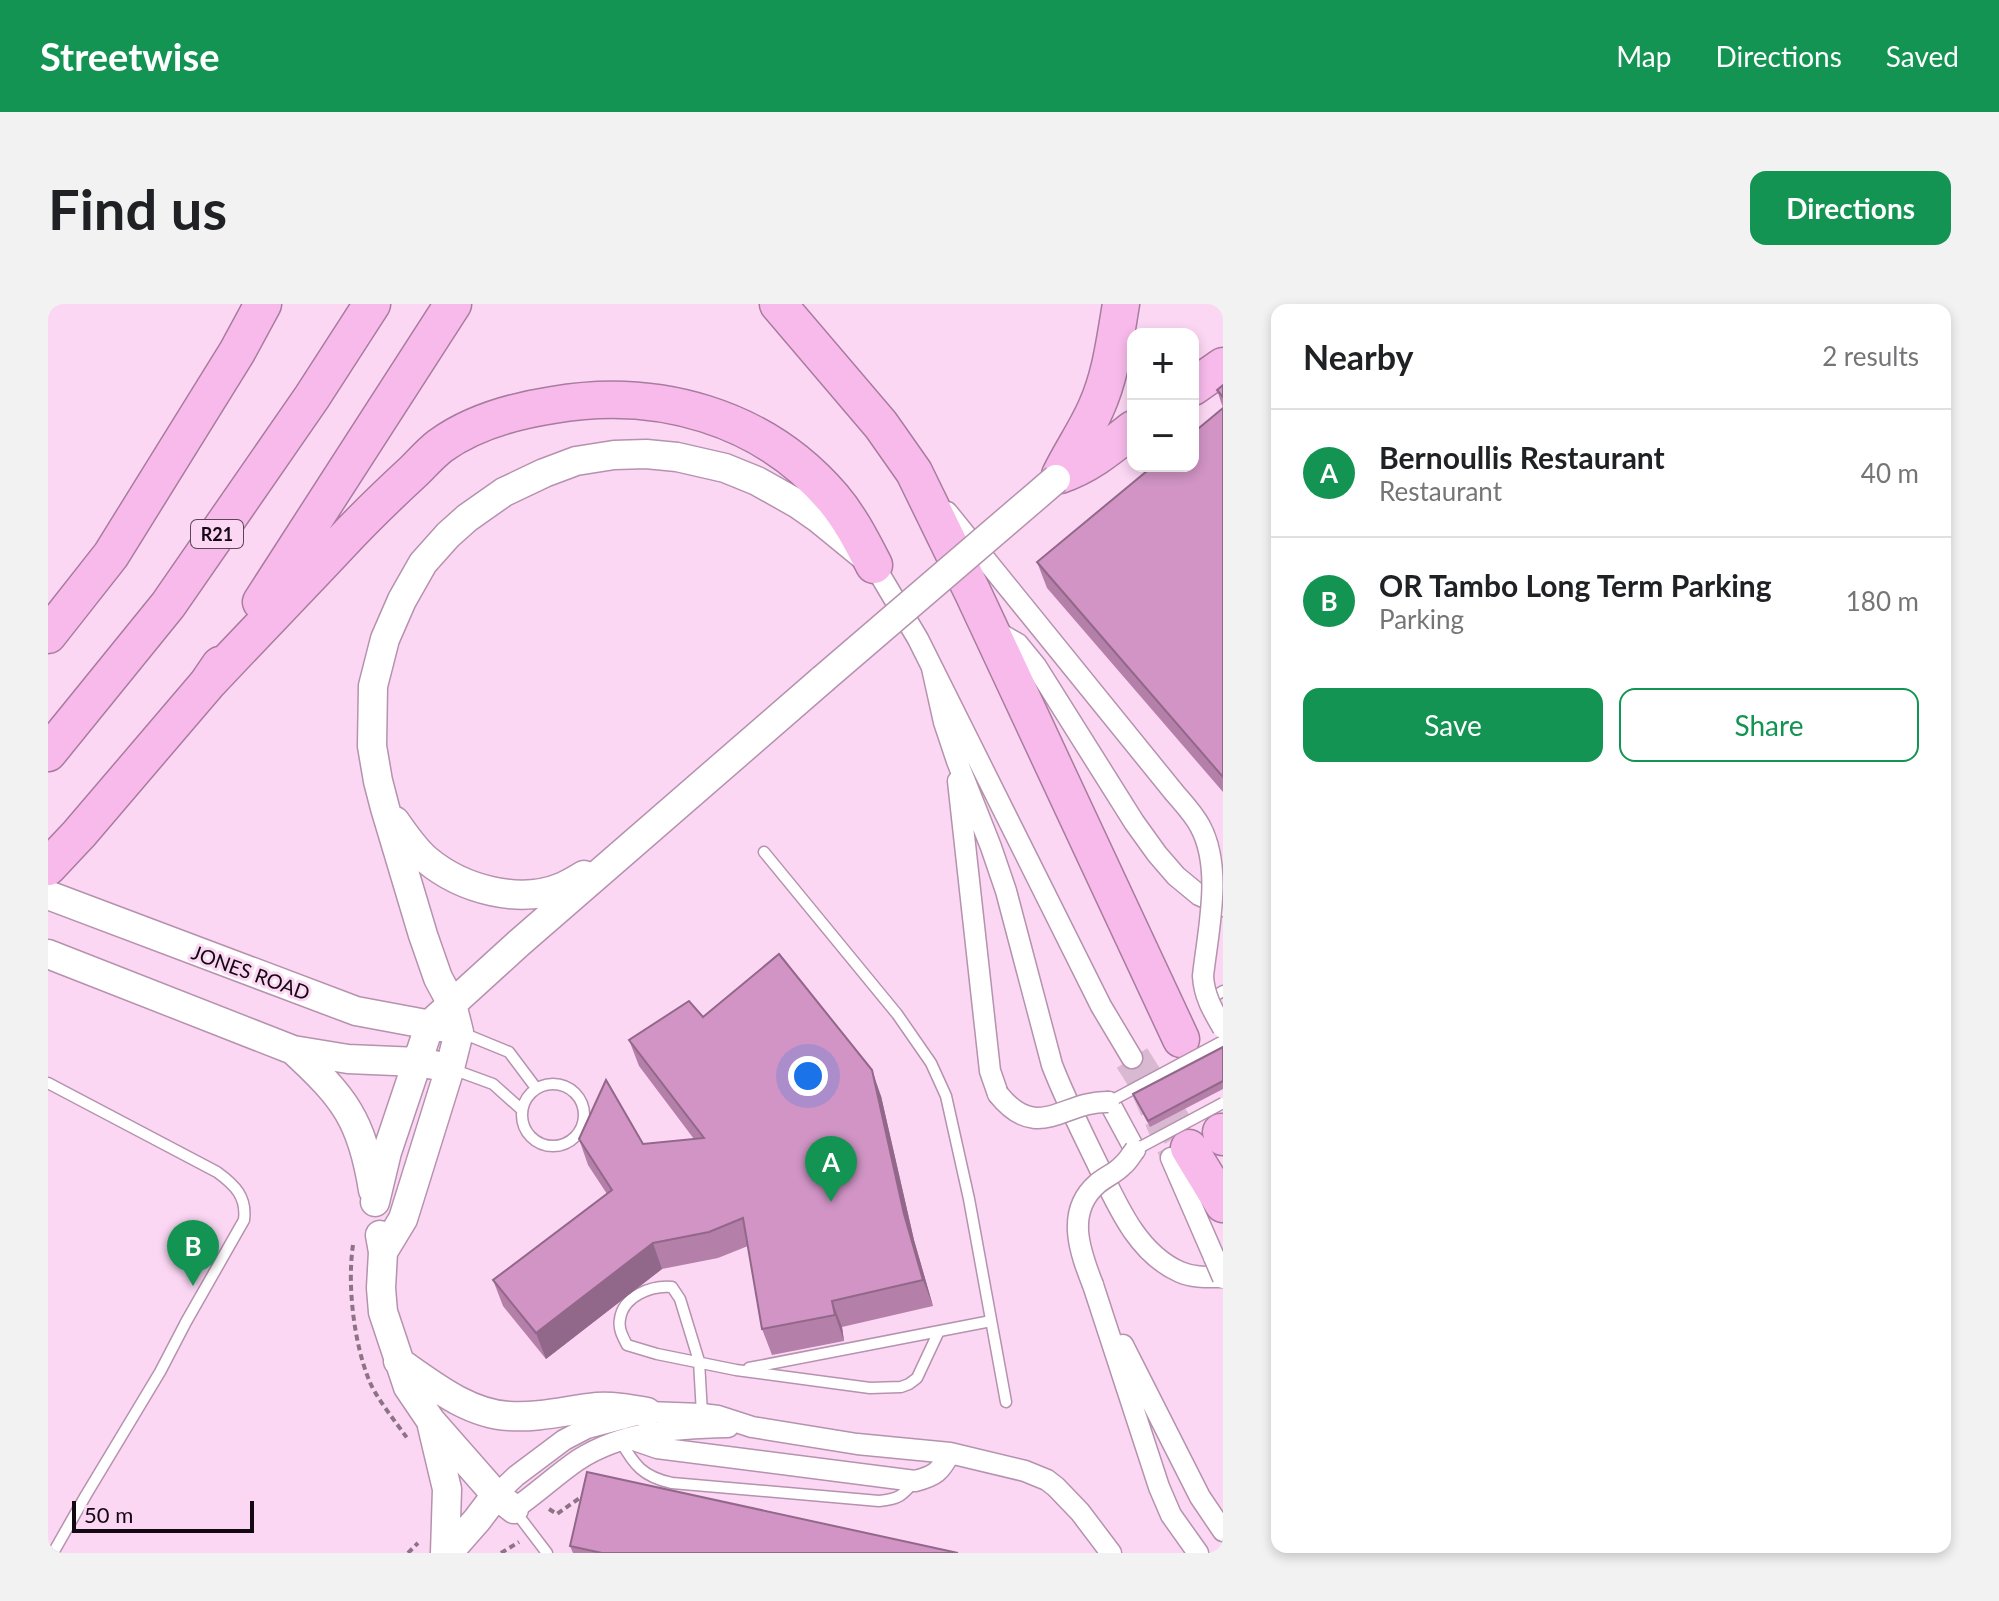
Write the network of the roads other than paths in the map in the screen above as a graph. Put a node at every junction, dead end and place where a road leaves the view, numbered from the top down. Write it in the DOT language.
graph roads {
  1 [pos="263,304"];
  2 [pos="372,304"];
  3 [pos="453,304"];
  4 [pos="778,304"];
  5 [pos="1121,304"];
  6 [pos="1223,366"];
  7 [pos="1199,383"];
  8 [pos="1127,434"];
  9 [pos="914,472"];
  10 [pos="1058,477"];
  11 [pos="874,565"];
  12 [pos="987,626"];
  13 [pos="48,635"];
  14 [pos="932,668"];
  15 [pos="207,684"];
  16 [pos="48,753"];
  17 [pos="957,761"];
  18 [pos="385,808"];
  19 [pos="764,852"];
  20 [pos="618,857"];
  21 [pos="48,867"];
  22 [pos="48,895"];
  23 [pos="1223,906"];
  24 [pos="48,954"];
  25 [pos="1215,995"];
  26 [pos="452,1004"];
  27 [pos="430,1024"];
  28 [pos="1223,1028"];
  29 [pos="459,1032"];
  30 [pos="1181,1039"];
  31 [pos="1223,1041"];
  32 [pos="293,1050"];
  33 [pos="418,1062"];
  34 [pos="1131,1062"];
  35 [pos="450,1068"];
  36 [pos="48,1083"];
  37 [pos="536,1088"];
  38 [pos="1109,1102"];
  39 [pos="521,1109"];
  40 [pos="1222,1124"];
  41 [pos="1135,1150"];
  42 [pos="1180,1153"];
  43 [pos="375,1202"];
  44 [pos="1223,1204"];
  45 [pos="383,1252"];
  46 [pos="1223,1277"];
  47 [pos="1093,1285"];
  48 [pos="991,1321"];
  49 [pos="939,1331"];
  50 [pos="398,1361"];
  51 [pos="699,1361"];
  52 [pos="736,1370"];
  53 [pos="1006,1402"];
  54 [pos="647,1412"];
  55 [pos="702,1414"];
  56 [pos="431,1421"];
  57 [pos="752,1427"];
  58 [pos="624,1439"];
  59 [pos="950,1453"];
  60 [pos="915,1481"];
  61 [pos="514,1501"];
  62 [pos="1223,1531"];
  63 [pos="438,1549"];
  64 [pos="53,1553"];
  65 [pos="547,1553"];
  66 [pos="1111,1553"];
  67 [pos="1198,1553"];
  1 -- 13 [label="highway"];
  2 -- 16 [label="highway, R21"];
  3 -- 15 [label="highway"];
  4 -- 9 [label="highway"];
  5 -- 10 [label="highway"];
  6 -- 7 [label="highway"];
  8 -- 10 [label="highway"];
  9 -- 12 [label="highway"];
  9 -- 25 [label="street, bridge"];
  10 -- 20 [label="street, bridge"];
  11 -- 14 [label="street"];
  11 -- 15 [label="highway"];
  11 -- 18 [label="street"];
  12 -- 23 [label="street"];
  12 -- 30 [label="highway"];
  14 -- 17 [label="street"];
  14 -- 34 [label="street"];
  15 -- 21 [label="highway"];
  17 -- 38 [label="street, bridge"];
  17 -- 46 [label="street"];
  18 -- 20 [label="street"];
  18 -- 26 [label="street"];
  19 -- 48 [label="lane"];
  20 -- 26 [label="street"];
  22 -- 27 [label="street, JONES ROAD"];
  24 -- 32 [label="street"];
  25 -- 28 [label="street, bridge"];
  26 -- 27 [label="street"];
  26 -- 29 [label="street"];
  27 -- 29 [label="street, JONES ROAD"];
  27 -- 33 [label="street"];
  29 -- 35 [label="street"];
  29 -- 37 [label="lane"];
  31 -- 38 [label="lane, bridge"];
  32 -- 33 [label="street"];
  32 -- 43 [label="street"];
  33 -- 35 [label="street"];
  33 -- 43 [label="street"];
  35 -- 39 [label="lane"];
  35 -- 45 [label="street"];
  36 -- 64 [label="lane"];
  37 -- 39 [label="lane"];
  37 -- 39 [label="lane"];
  38 -- 41 [label="street"];
  40 -- 41 [label="lane, bridge"];
  41 -- 47 [label="street, bridge"];
  42 -- 44 [label="highway"];
  42 -- 46 [label="street, bridge"];
  43 -- 45 [label="street"];
  45 -- 50 [label="street"];
  47 -- 62 [label="street"];
  47 -- 67 [label="street"];
  48 -- 49 [label="lane"];
  48 -- 53 [label="lane"];
  49 -- 52 [label="lane"];
  49 -- 52 [label="lane"];
  50 -- 54 [label="street"];
  50 -- 56 [label="street"];
  51 -- 51 [label="lane"];
  51 -- 52 [label="lane"];
  51 -- 55 [label="lane"];
  54 -- 55 [label="street"];
  54 -- 61 [label="street"];
  55 -- 57 [label="street"];
  56 -- 61 [label="street"];
  56 -- 63 [label="street"];
  57 -- 58 [label="street"];
  57 -- 59 [label="street"];
  58 -- 60 [label="street"];
  58 -- 60 [label="lane"];
  58 -- 61 [label="street"];
  59 -- 60 [label="street"];
  59 -- 66 [label="street"];
  61 -- 63 [label="street"];
  61 -- 65 [label="lane"];
}
